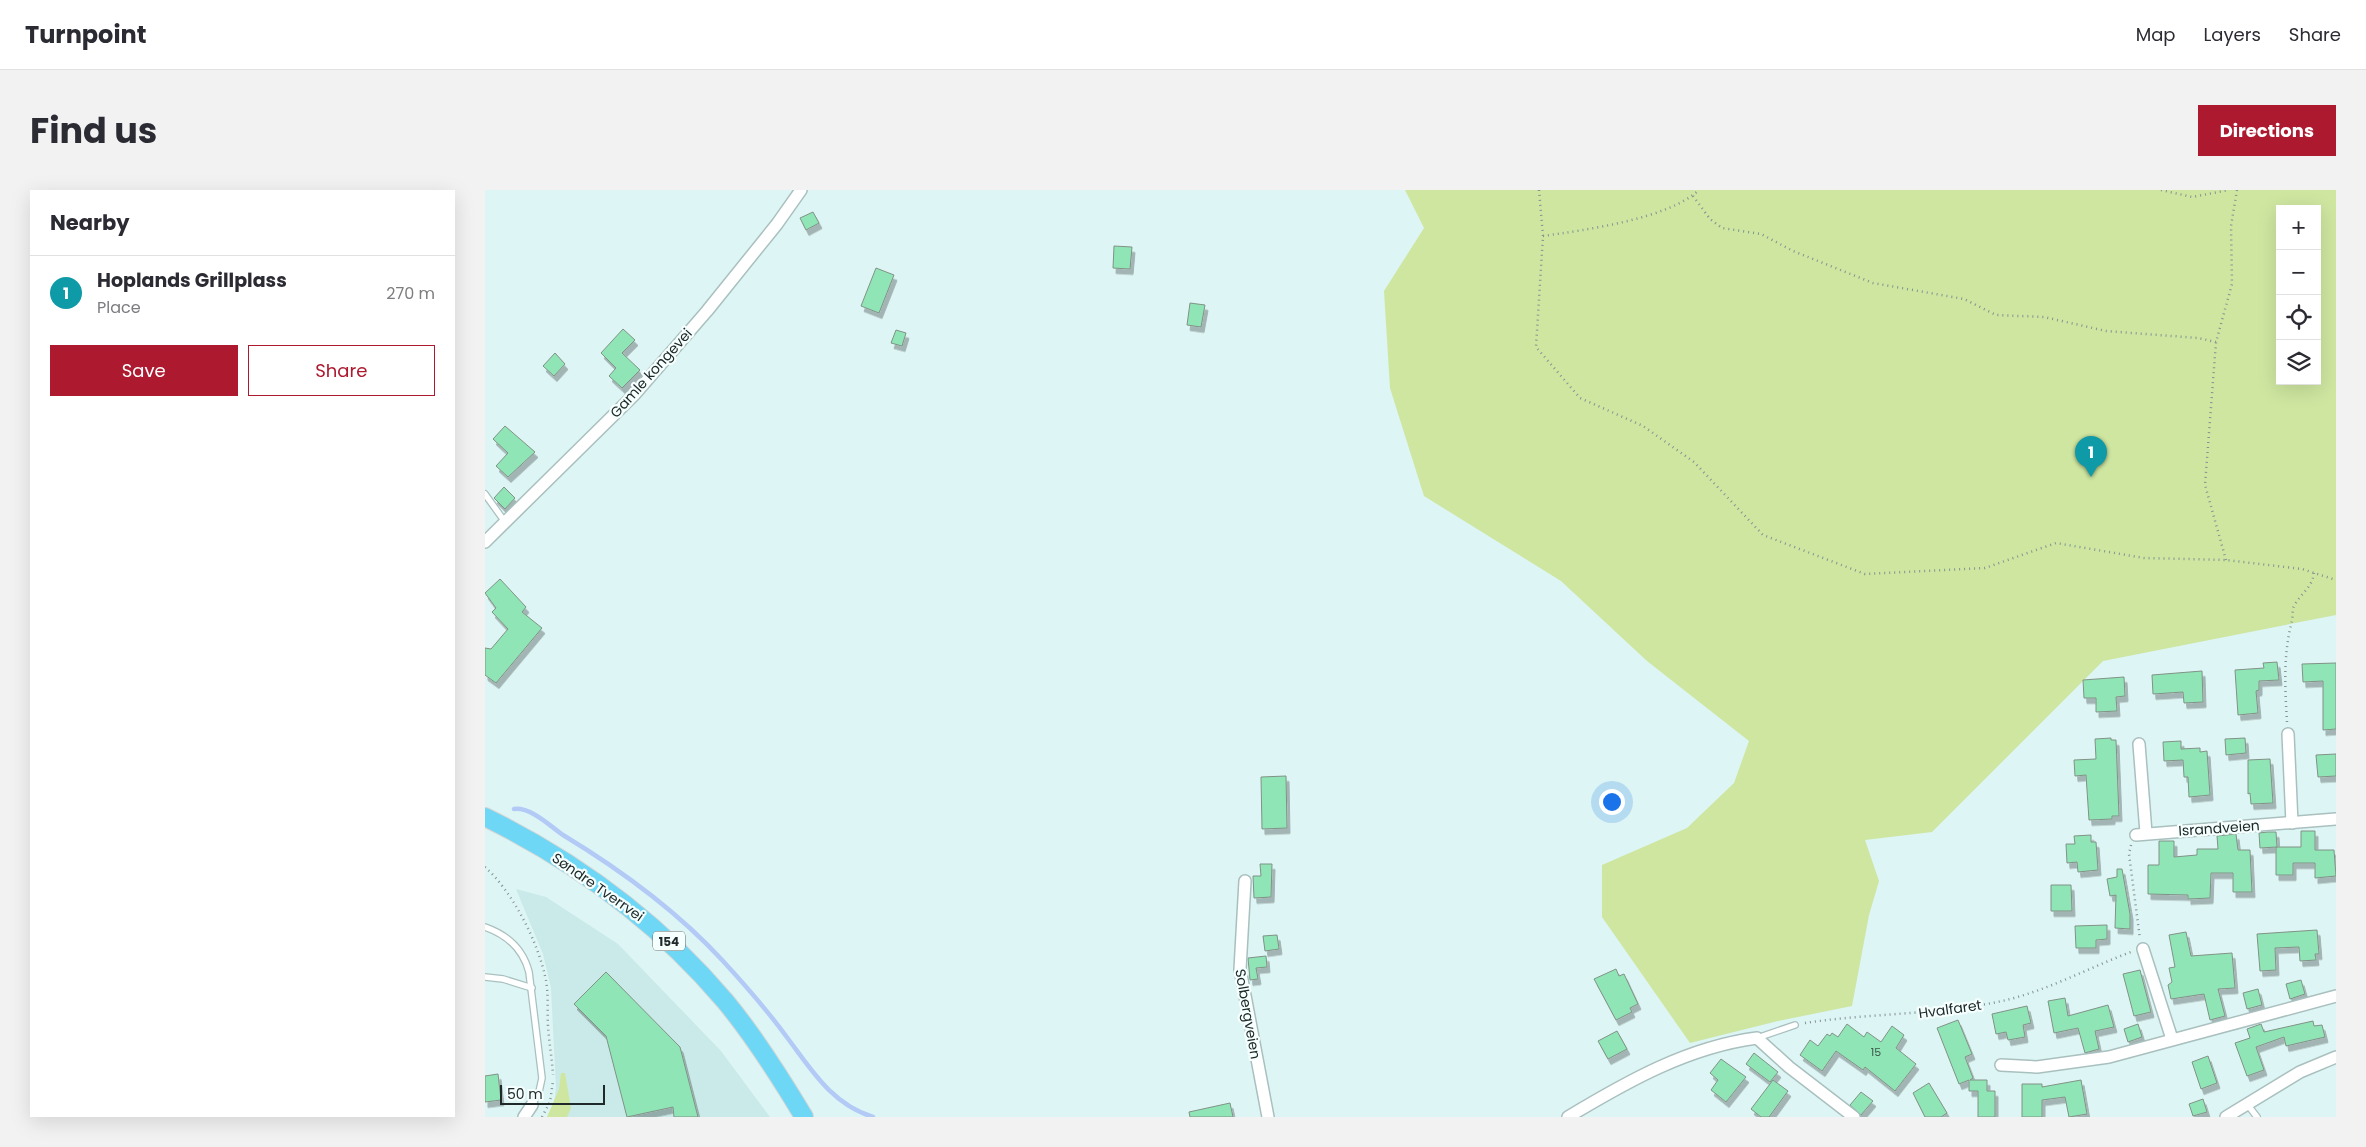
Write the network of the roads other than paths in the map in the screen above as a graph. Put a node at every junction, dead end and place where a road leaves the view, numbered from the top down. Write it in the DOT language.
graph roads {
  1 [pos="801,190"];
  2 [pos="485,494"];
  3 [pos="505,522"];
  4 [pos="485,542"];
  5 [pos="2288,734"];
  6 [pos="2139,744"];
  7 [pos="485,818"];
  8 [pos="2336,819"];
  9 [pos="2292,823"];
  10 [pos="1245,881"];
  11 [pos="485,927"];
  12 [pos="2143,949"];
  13 [pos="485,977"];
  14 [pos="532,988"];
  15 [pos="2336,996"];
  16 [pos="1795,1024"];
  17 [pos="1757,1038"];
  18 [pos="2172,1039"];
  19 [pos="2336,1057"];
  20 [pos="2001,1064"];
  21 [pos="2247,1104"];
  22 [pos="532,1106"];
  23 [pos="525,1117"];
  24 [pos="804,1117"];
  25 [pos="1268,1117"];
  26 [pos="1568,1117"];
  27 [pos="1854,1117"];
  28 [pos="2226,1117"];
  29 [pos="2257,1117"];
  1 -- 3 [label="street, Gamle kongevei"];
  2 -- 3 [label="lane"];
  3 -- 4 [label="street, Gamle kongevei"];
  5 -- 9 [label="street"];
  6 -- 9 [label="street, Israndveien"];
  7 -- 24 [label="main road, Søndre Tverrvei / 154"];
  8 -- 9 [label="street, Israndveien"];
  10 -- 25 [label="street, Solbergveien"];
  11 -- 14 [label="lane"];
  12 -- 18 [label="street"];
  13 -- 14 [label="lane"];
  14 -- 22 [label="lane"];
  15 -- 18 [label="street"];
  16 -- 17 [label="lane"];
  17 -- 26 [label="street"];
  17 -- 27 [label="street"];
  18 -- 20 [label="street"];
  19 -- 21 [label="street"];
  21 -- 28 [label="street"];
  21 -- 29 [label="lane"];
  22 -- 23 [label="street"];
}
